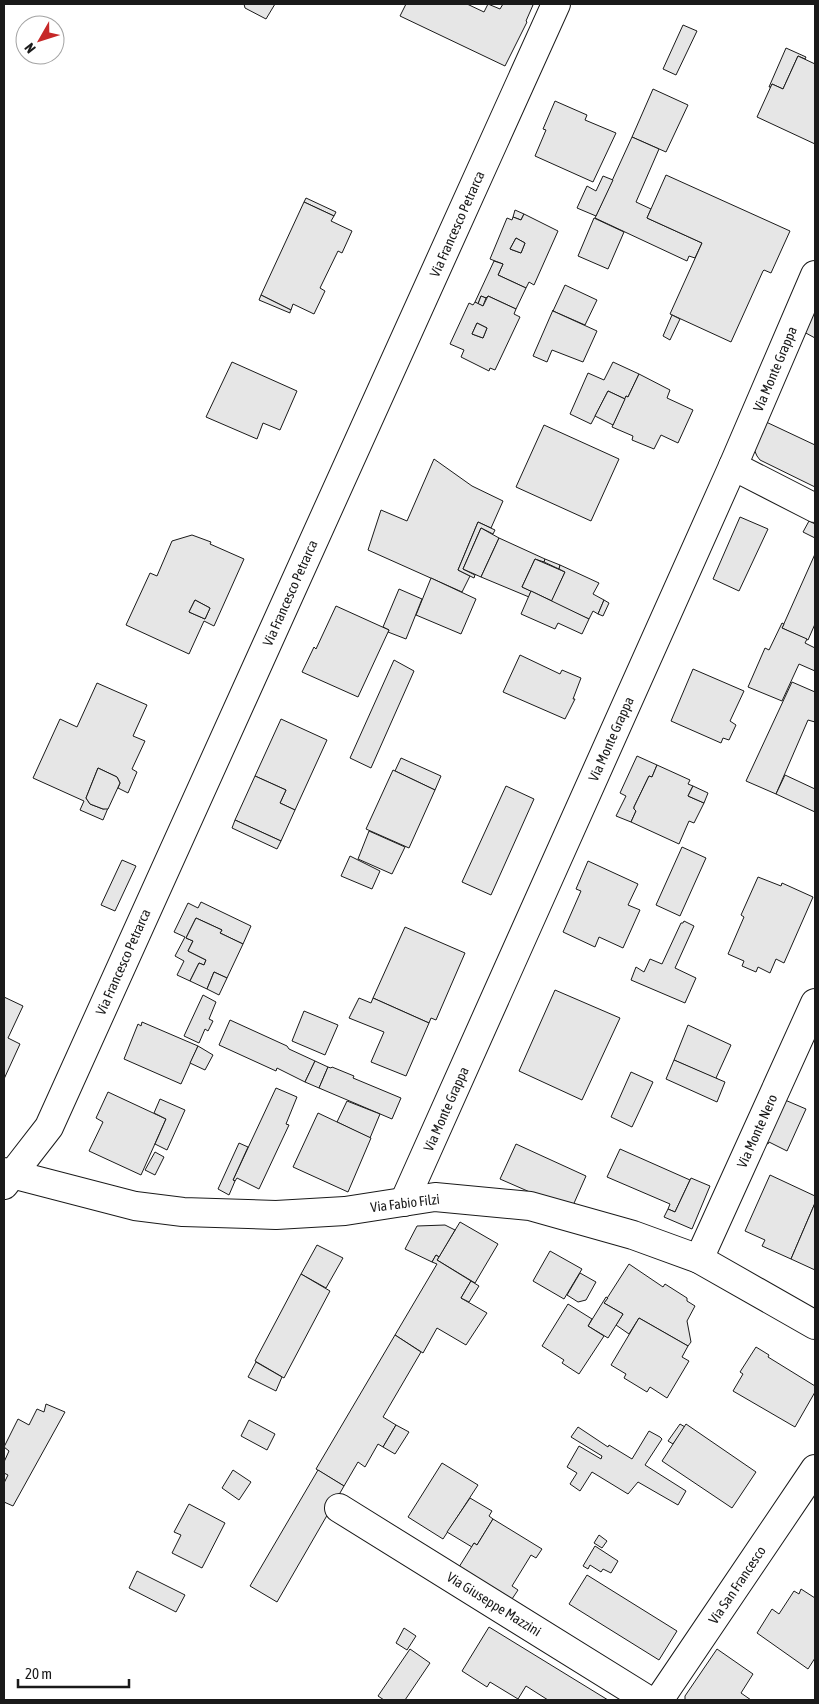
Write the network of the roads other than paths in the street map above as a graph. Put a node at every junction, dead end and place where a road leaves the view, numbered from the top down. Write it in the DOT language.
graph roads {
  1 [pos="556,4"];
  2 [pos="815,275"];
  3 [pos="733,466"];
  4 [pos="815,508"];
  5 [pos="815,1003"];
  6 [pos="6,1177"];
  7 [pos="404,1202"];
  8 [pos="699,1259"];
  9 [pos="815,1325"];
  10 [pos="815,1469"];
  11 [pos="339,1508"];
  12 [pos="648,1700"];
  13 [pos="659,1700"];
  1 -- 6 [label="street, Via Francesco Petrarca"];
  2 -- 3 [label="street, Via Monte Grappa"];
  3 -- 4 [label="street"];
  3 -- 7 [label="street, Via Monte Grappa"];
  5 -- 8 [label="street, Via Monte Nero"];
  6 -- 7 [label="street, Via Fabio Filzi"];
  7 -- 8 [label="street, Via Fabio Filzi"];
  8 -- 9 [label="street, Via Fabio Filzi"];
  10 -- 13 [label="street, Via San Francesco"];
  11 -- 12 [label="street, Via Giuseppe Mazzini"];
}
